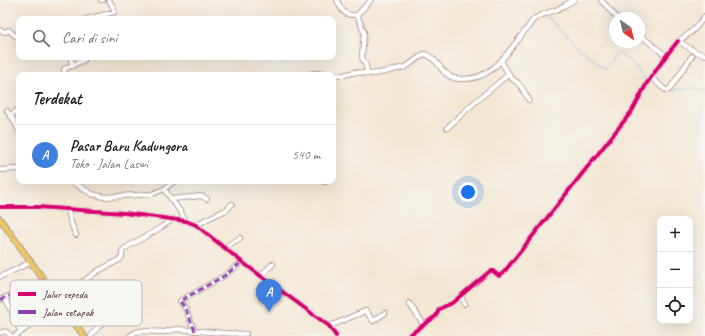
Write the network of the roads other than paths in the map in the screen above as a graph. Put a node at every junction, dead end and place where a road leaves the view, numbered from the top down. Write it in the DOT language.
graph roads {
  1 [pos="109,0"];
  2 [pos="337,0"];
  3 [pos="371,0"];
  4 [pos="574,0"];
  5 [pos="601,0"];
  6 [pos="612,12"];
  7 [pos="357,15"];
  8 [pos="99,16"];
  9 [pos="705,16"];
  10 [pos="0,30"];
  11 [pos="16,35"];
  12 [pos="645,39"];
  13 [pos="678,41"];
  14 [pos="666,56"];
  15 [pos="692,56"];
  16 [pos="705,56"];
  17 [pos="71,60"];
  18 [pos="84,60"];
  19 [pos="501,61"];
  20 [pos="72,66"];
  21 [pos="65,72"];
  22 [pos="367,74"];
  23 [pos="509,74"];
  24 [pos="336,75"];
  25 [pos="650,79"];
  26 [pos="529,100"];
  27 [pos="7,111"];
  28 [pos="16,111"];
  29 [pos="10,116"];
  30 [pos="16,123"];
  31 [pos="447,128"];
  32 [pos="16,169"];
  33 [pos="0,170"];
  34 [pos="76,184"];
  35 [pos="171,184"];
  36 [pos="164,189"];
  37 [pos="172,199"];
  38 [pos="207,199"];
  39 [pos="232,204"];
  40 [pos="0,206"];
  41 [pos="68,209"];
  42 [pos="0,219"];
  43 [pos="172,219"];
  44 [pos="186,221"];
  45 [pos="196,225"];
  46 [pos="76,235"];
  47 [pos="240,238"];
  48 [pos="225,248"];
  49 [pos="31,262"];
  50 [pos="242,262"];
  51 [pos="273,264"];
  52 [pos="261,275"];
  53 [pos="0,277"];
  54 [pos="44,280"];
  55 [pos="85,280"];
  56 [pos="10,295"];
  57 [pos="461,296"];
  58 [pos="5,297"];
  59 [pos="0,300"];
  60 [pos="409,303"];
  61 [pos="464,304"];
  62 [pos="10,308"];
  63 [pos="385,313"];
  64 [pos="424,325"];
  65 [pos="18,326"];
  66 [pos="30,326"];
  67 [pos="77,326"];
  68 [pos="99,326"];
  69 [pos="329,326"];
  70 [pos="195,331"];
  71 [pos="21,332"];
  72 [pos="0,333"];
  73 [pos="246,334"];
  74 [pos="11,336"];
  75 [pos="14,336"];
  76 [pos="84,336"];
  77 [pos="91,336"];
  78 [pos="130,336"];
  79 [pos="336,336"];
  80 [pos="408,336"];
  1 -- 8 [label="street"];
  2 -- 7 [label="street"];
  3 -- 7 [label="street"];
  4 -- 19 [label="street"];
  5 -- 6 [label="street"];
  7 -- 22 [label="street"];
  9 -- 13 [label="street"];
  10 -- 11 [label="street"];
  12 -- 14 [label="street"];
  13 -- 14 [label="street"];
  13 -- 16 [label="street"];
  14 -- 25 [label="street"];
  15 -- 25 [label="street"];
  17 -- 20 [label="street"];
  18 -- 20 [label="street"];
  19 -- 22 [label="street"];
  19 -- 23 [label="street"];
  20 -- 21 [label="street"];
  22 -- 24 [label="street"];
  23 -- 26 [label="street"];
  23 -- 31 [label="street"];
  25 -- 57 [label="street"];
  27 -- 29 [label="street"];
  28 -- 29 [label="street"];
  29 -- 30 [label="street"];
  32 -- 33 [label="street"];
  34 -- 36 [label="street"];
  35 -- 36 [label="street"];
  36 -- 37 [label="street"];
  37 -- 38 [label="street"];
  37 -- 44 [label="street"];
  39 -- 45 [label="street"];
  40 -- 41 [label="street"];
  41 -- 43 [label="street"];
  41 -- 46 [label="street"];
  42 -- 49 [label="main road"];
  43 -- 44 [label="street"];
  43 -- 55 [label="street"];
  44 -- 45 [label="street"];
  45 -- 48 [label="street"];
  47 -- 48 [label="street"];
  48 -- 50 [label="street"];
  49 -- 53 [label="street"];
  49 -- 54 [label="main road"];
  50 -- 52 [label="street"];
  50 -- 70 [label="street"];
  51 -- 52 [label="street"];
  52 -- 69 [label="street"];
  56 -- 58 [label="street"];
  57 -- 61 [label="street"];
  57 -- 64 [label="street"];
  58 -- 59 [label="street"];
  58 -- 62 [label="street"];
  60 -- 64 [label="street"];
  63 -- 69 [label="street"];
  64 -- 80 [label="street"];
  65 -- 71 [label="street"];
  66 -- 71 [label="street"];
  67 -- 76 [label="main road"];
  68 -- 77 [label="street"];
  69 -- 79 [label="street"];
  70 -- 73 [label="street"];
  70 -- 78 [label="street"];
  71 -- 75 [label="street"];
  72 -- 74 [label="street"];
}
